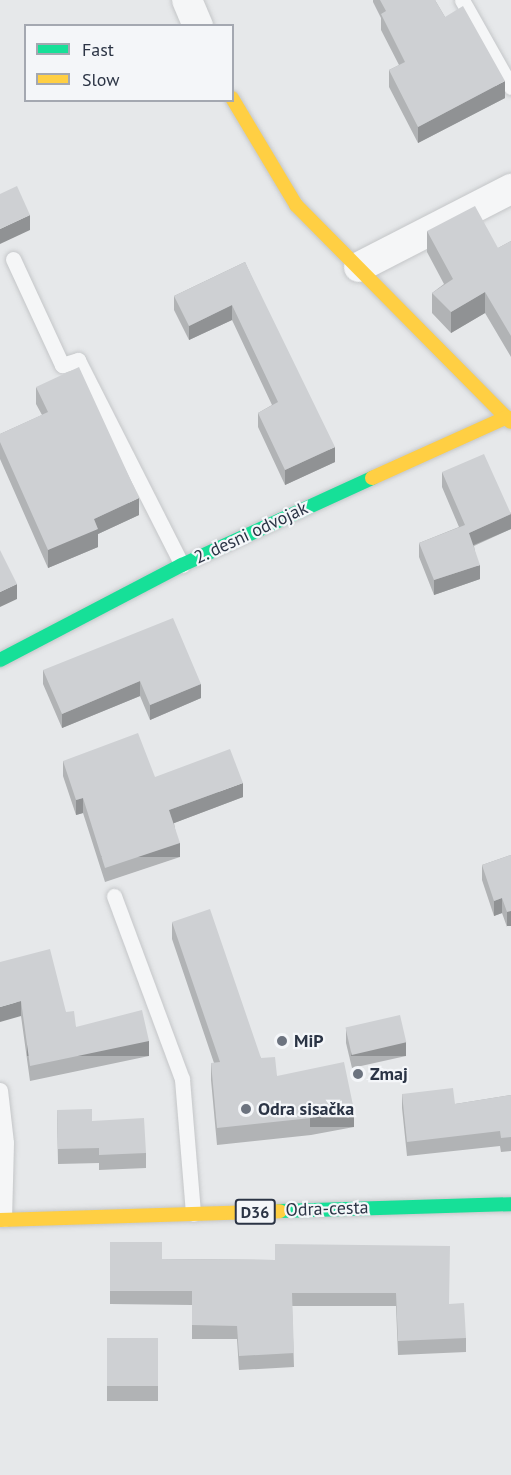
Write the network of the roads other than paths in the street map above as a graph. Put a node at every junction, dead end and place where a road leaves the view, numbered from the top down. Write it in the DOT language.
graph roads {
  1 [pos="187,0"];
  2 [pos="462,0"];
  3 [pos="197,24"];
  4 [pos="511,87"];
  5 [pos="234,101"];
  6 [pos="511,189"];
  7 [pos="13,259"];
  8 [pos="359,267"];
  9 [pos="510,418"];
  10 [pos="182,565"];
  11 [pos="0,660"];
  12 [pos="114,896"];
  13 [pos="0,1090"];
  14 [pos="511,1204"];
  15 [pos="193,1214"];
  16 [pos="2,1220"];
  1 -- 3 [label="street"];
  2 -- 4 [label="lane"];
  5 -- 8 [label="street, 2. desni odvojak"];
  6 -- 8 [label="street"];
  7 -- 10 [label="lane"];
  8 -- 9 [label="street, 2. desni odvojak"];
  9 -- 10 [label="street, 2. desni odvojak"];
  10 -- 11 [label="street, 2. desni odvojak"];
  12 -- 15 [label="lane"];
  13 -- 16 [label="lane"];
  14 -- 15 [label="street, Odra-cesta / D36"];
  15 -- 16 [label="street, Odra-cesta / D36"];
}
